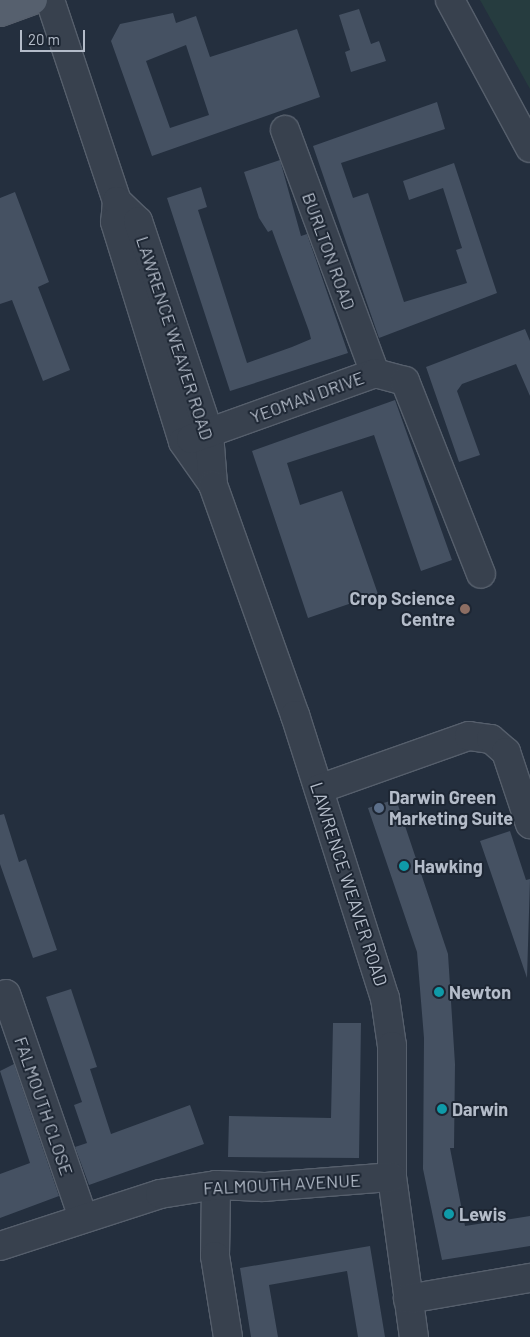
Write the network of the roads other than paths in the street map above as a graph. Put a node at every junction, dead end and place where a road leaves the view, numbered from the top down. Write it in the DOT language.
graph roads {
  1 [pos="33,0"];
  2 [pos="50,0"];
  3 [pos="450,0"];
  4 [pos="0,12"];
  5 [pos="285,130"];
  6 [pos="530,148"];
  7 [pos="117,201"];
  8 [pos="375,372"];
  9 [pos="209,433"];
  10 [pos="183,442"];
  11 [pos="213,485"];
  12 [pos="481,574"];
  13 [pos="319,789"];
  14 [pos="530,824"];
  15 [pos="6,994"];
  16 [pos="392,1177"];
  17 [pos="216,1185"];
  18 [pos="83,1217"];
  19 [pos="0,1246"];
  20 [pos="530,1278"];
  21 [pos="408,1299"];
  22 [pos="228,1337"];
  23 [pos="414,1337"];
  1 -- 4 [label="main road"];
  2 -- 7 [label="street, LAWRENCE WEAVER ROAD"];
  3 -- 6 [label="street"];
  5 -- 8 [label="street, BURLTON ROAD"];
  7 -- 9 [label="street, LAWRENCE WEAVER ROAD"];
  7 -- 10 [label="street, LAWRENCE WEAVER ROAD"];
  8 -- 9 [label="street, YEOMAN DRIVE"];
  8 -- 12 [label="street, YEOMAN DRIVE"];
  9 -- 10 [label="street, YEOMAN DRIVE"];
  9 -- 11 [label="street, LAWRENCE WEAVER ROAD"];
  10 -- 11 [label="street, LAWRENCE WEAVER ROAD"];
  11 -- 13 [label="street, LAWRENCE WEAVER ROAD"];
  13 -- 14 [label="street"];
  13 -- 16 [label="street, LAWRENCE WEAVER ROAD"];
  15 -- 18 [label="street, FALMOUTH CLOSE"];
  16 -- 17 [label="street, FALMOUTH AVENUE"];
  16 -- 21 [label="street, LAWRENCE WEAVER ROAD"];
  17 -- 18 [label="street, FALMOUTH AVENUE"];
  17 -- 22 [label="street"];
  18 -- 19 [label="street, FALMOUTH AVENUE"];
  20 -- 21 [label="street"];
  21 -- 23 [label="street, LAWRENCE WEAVER ROAD"];
}
